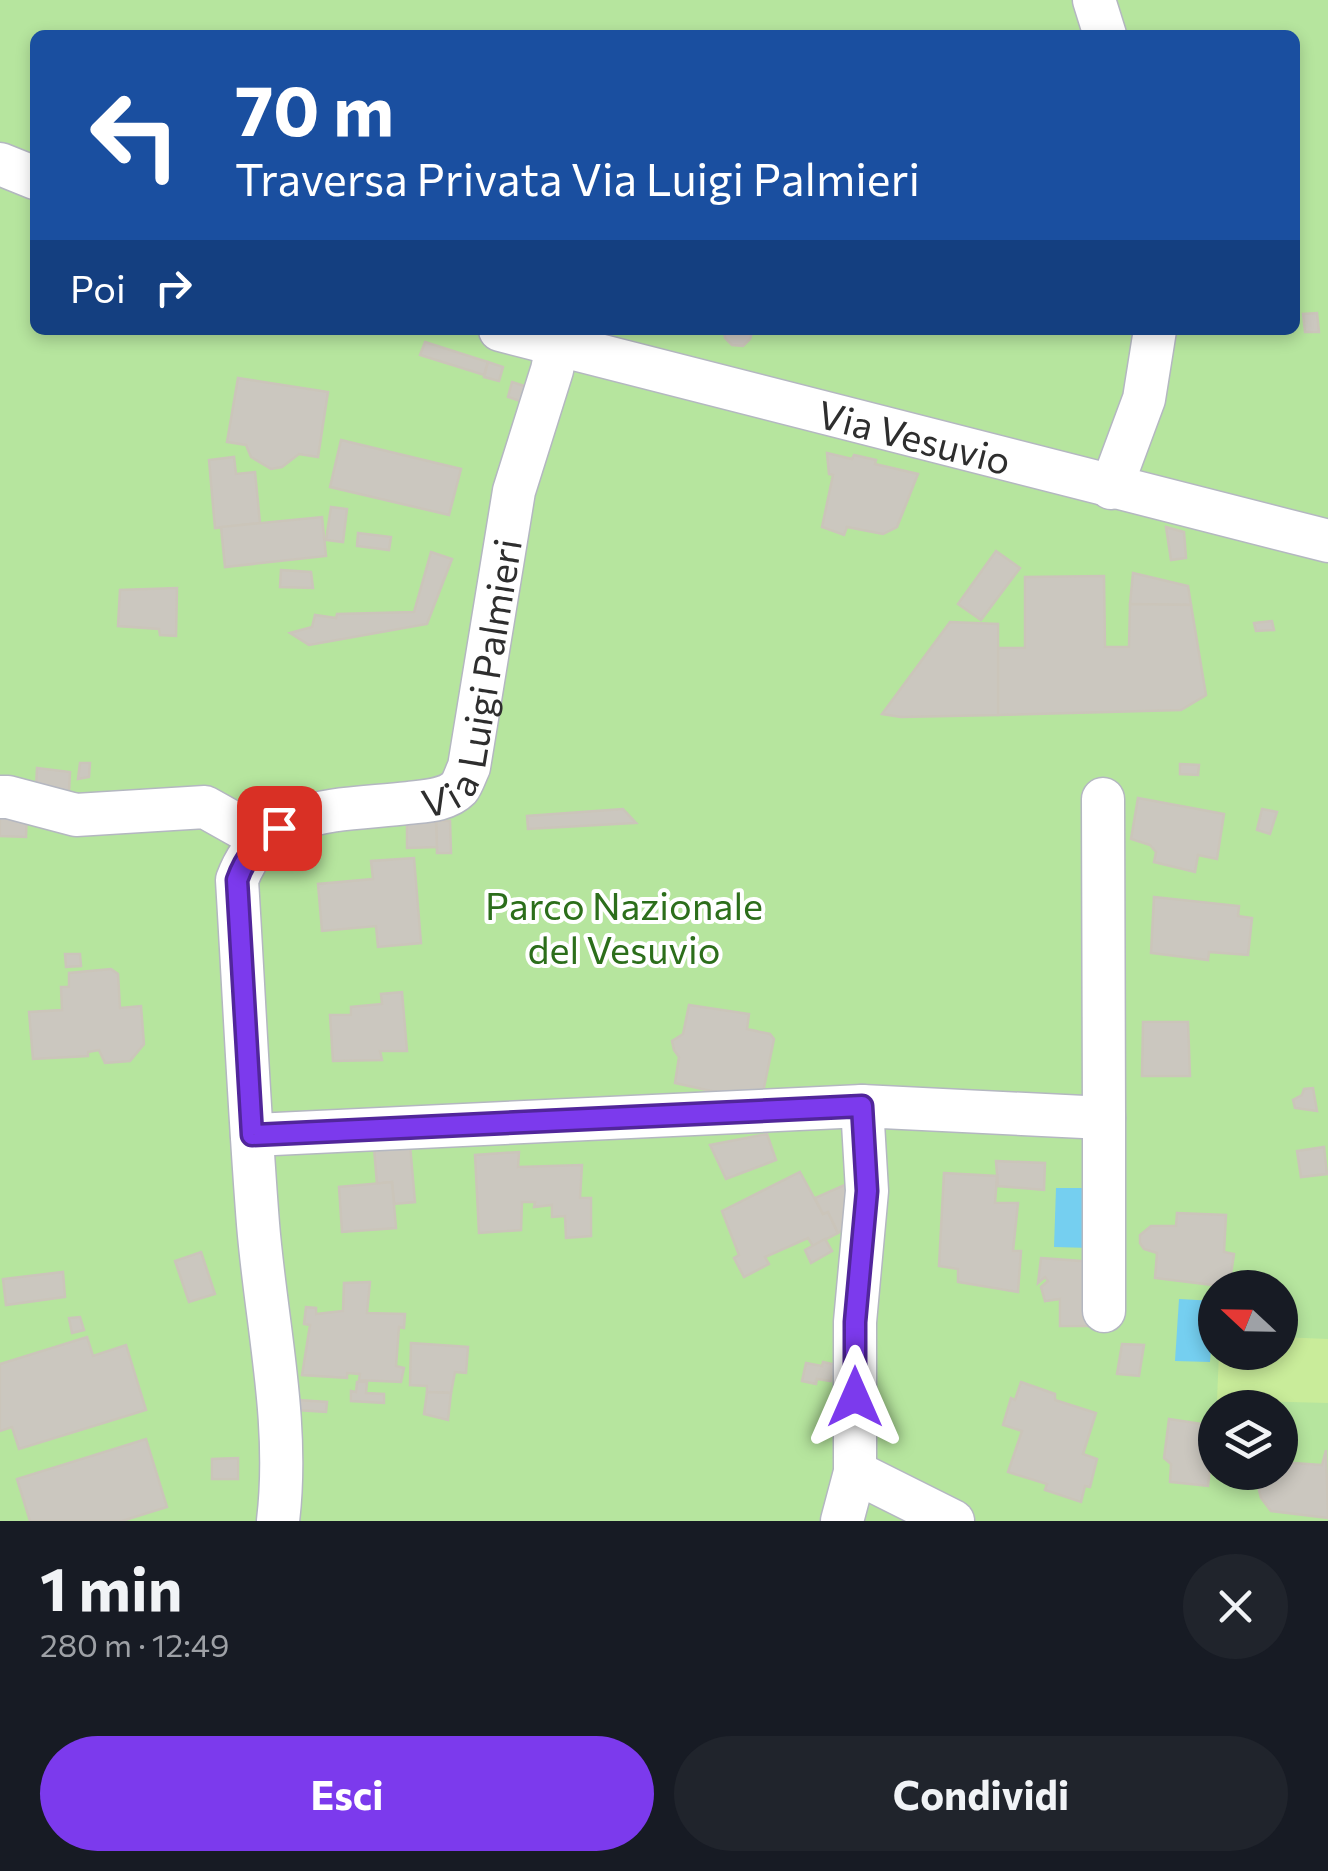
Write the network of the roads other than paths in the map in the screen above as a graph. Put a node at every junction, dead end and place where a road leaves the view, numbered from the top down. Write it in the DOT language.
graph roads {
  1 [pos="1094,0"];
  2 [pos="1103,30"];
  3 [pos="0,164"];
  4 [pos="30,176"];
  5 [pos="518,335"];
  6 [pos="1154,335"];
  7 [pos="557,346"];
  8 [pos="1111,488"];
  9 [pos="1328,541"];
  10 [pos="0,798"];
  11 [pos="1103,799"];
  12 [pos="262,839"];
  13 [pos="862,1106"];
  14 [pos="1104,1118"];
  15 [pos="252,1135"];
  16 [pos="258,1227"];
  17 [pos="1104,1311"];
  18 [pos="855,1472"];
  19 [pos="256,1521"];
  20 [pos="278,1521"];
  21 [pos="842,1521"];
  22 [pos="953,1521"];
  1 -- 2 [label="street"];
  3 -- 4 [label="street"];
  5 -- 7 [label="street, Via Vesuvio"];
  6 -- 8 [label="street"];
  7 -- 8 [label="street, Via Vesuvio"];
  7 -- 12 [label="street, Via Luigi Palmieri"];
  8 -- 9 [label="street, Via Vesuvio"];
  10 -- 12 [label="street"];
  11 -- 14 [label="street"];
  12 -- 15 [label="street"];
  13 -- 14 [label="street"];
  13 -- 15 [label="street"];
  13 -- 18 [label="street"];
  14 -- 17 [label="street"];
  15 -- 16 [label="street"];
  16 -- 19 [label="street"];
  16 -- 20 [label="street"];
  18 -- 21 [label="street"];
  18 -- 22 [label="street"];
}
